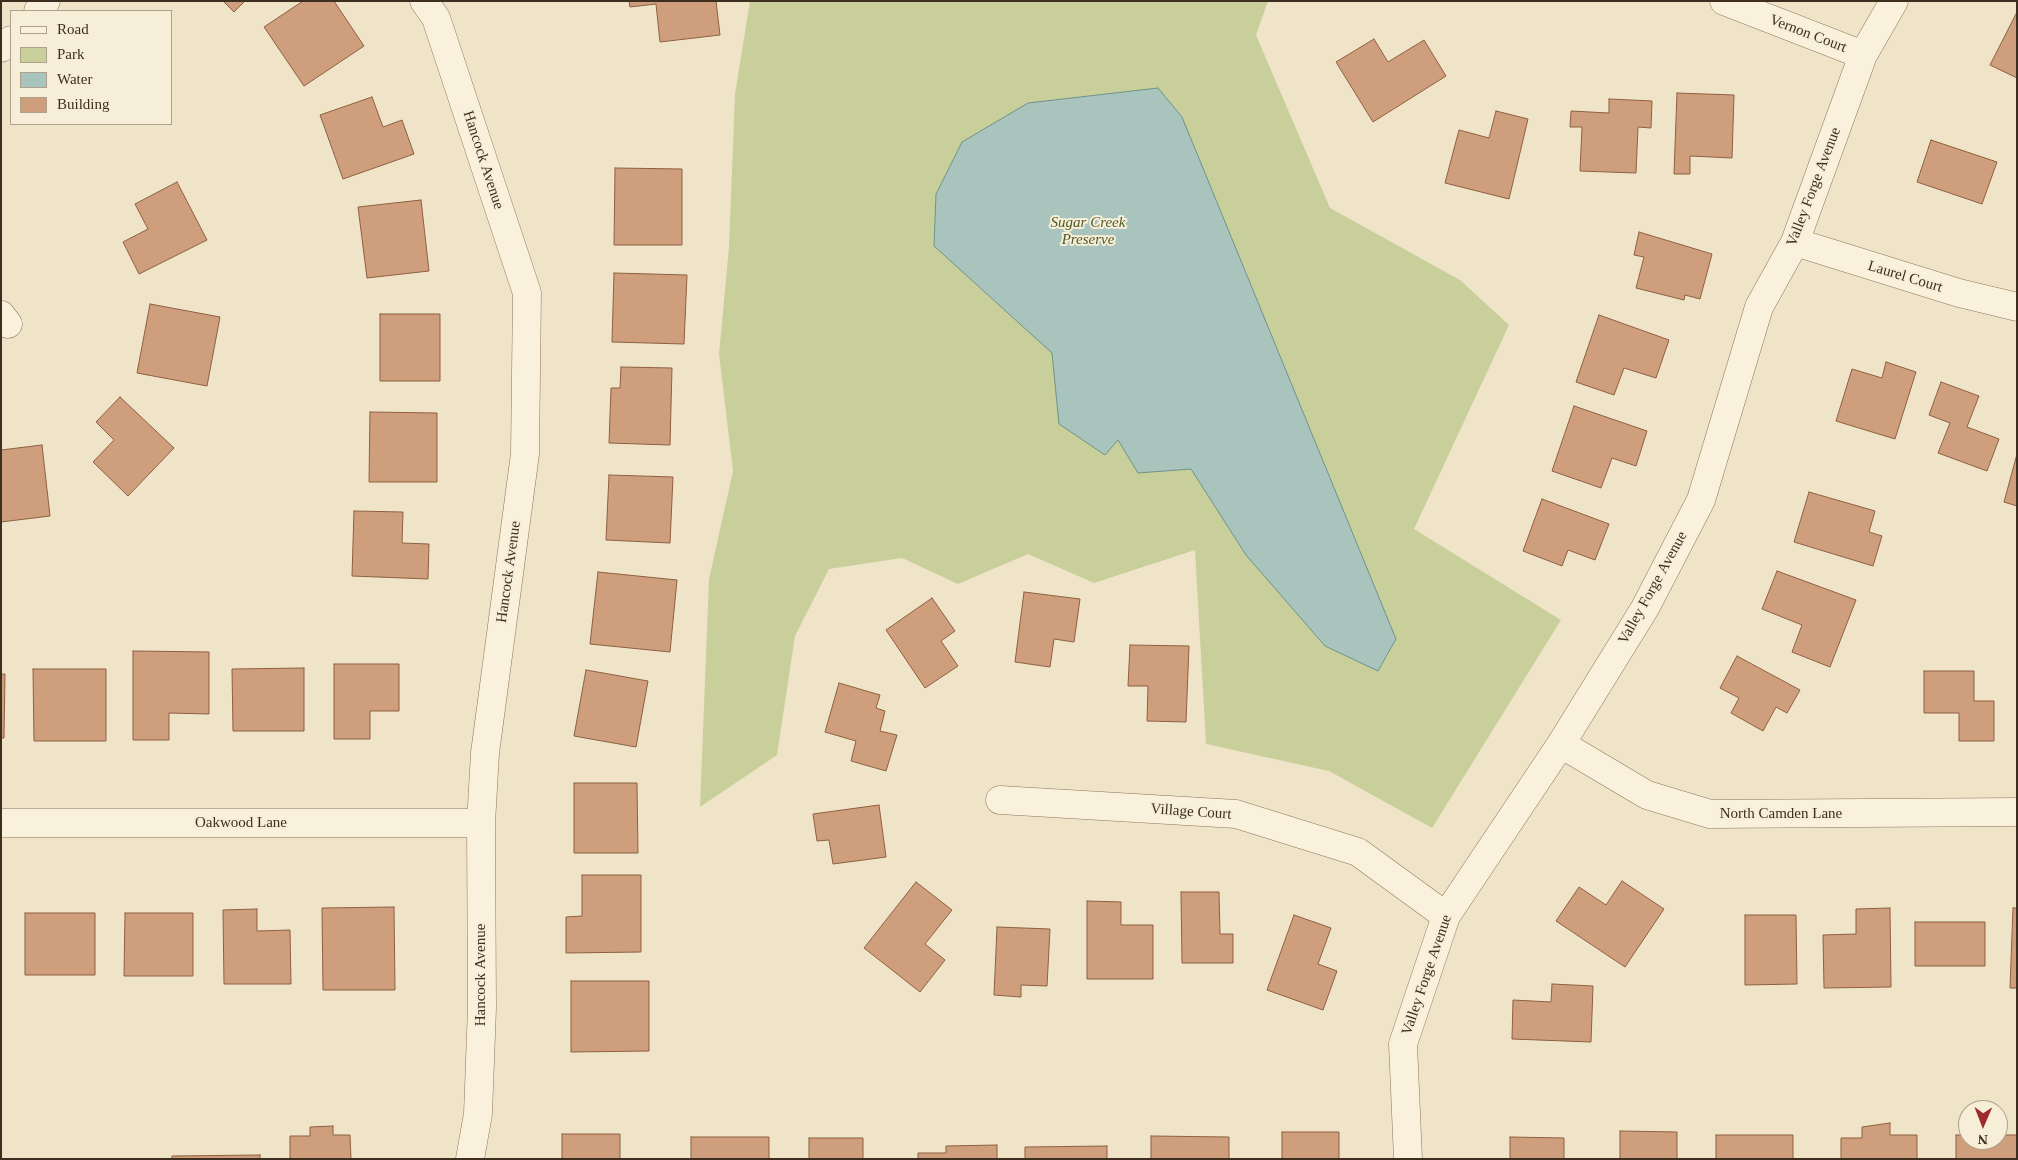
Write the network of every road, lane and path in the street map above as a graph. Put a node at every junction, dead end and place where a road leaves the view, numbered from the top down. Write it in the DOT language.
graph roads {
  1 [pos="424,1"];
  2 [pos="1724,1"];
  3 [pos="1894,1"];
  4 [pos="1863,55"];
  5 [pos="1795,242"];
  6 [pos="2017,306"];
  7 [pos="1561,744"];
  8 [pos="1000,800"];
  9 [pos="2017,812"];
  10 [pos="1,823"];
  11 [pos="481,823"];
  12 [pos="1446,916"];
  13 [pos="470,1159"];
  14 [pos="1408,1159"];
  1 -- 11 [label="street, Hancock Avenue"];
  2 -- 4 [label="street, Vernon Court"];
  3 -- 4 [label="street, Valley Forge Avenue"];
  4 -- 5 [label="street, Valley Forge Avenue"];
  5 -- 6 [label="street, Laurel Court"];
  5 -- 7 [label="street, Valley Forge Avenue"];
  7 -- 9 [label="street, North Camden Lane"];
  7 -- 12 [label="street, Valley Forge Avenue"];
  8 -- 12 [label="street, Village Court"];
  10 -- 11 [label="street, Oakwood Lane"];
  11 -- 13 [label="street, Hancock Avenue"];
  12 -- 14 [label="street, Valley Forge Avenue"];
}
